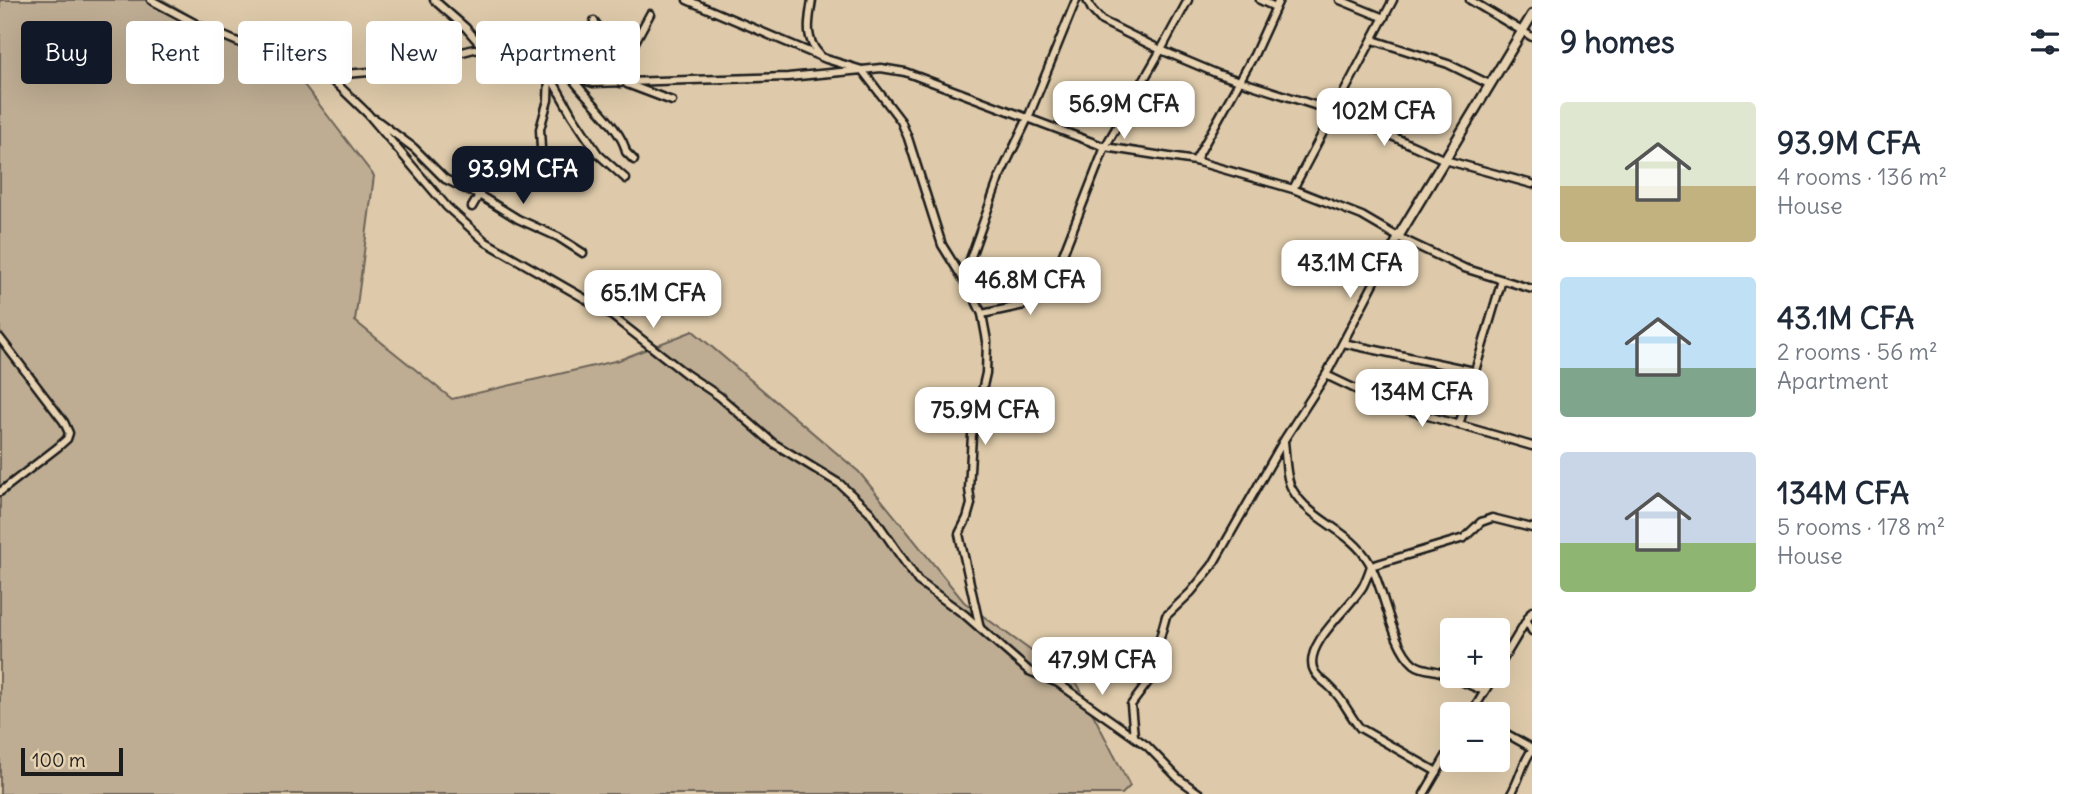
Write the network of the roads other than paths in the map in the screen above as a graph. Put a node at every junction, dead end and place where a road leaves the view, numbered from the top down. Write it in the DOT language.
graph roads {
  1 [pos="151,0"];
  2 [pos="434,0"];
  3 [pos="687,0"];
  4 [pos="814,0"];
  5 [pos="1076,0"];
  6 [pos="1087,0"];
  7 [pos="1188,0"];
  8 [pos="1259,0"];
  9 [pos="1279,0"];
  10 [pos="1340,0"];
  11 [pos="1393,0"];
  12 [pos="1470,0"];
  13 [pos="1275,7"];
  14 [pos="650,15"];
  15 [pos="1532,15"];
  16 [pos="1384,18"];
  17 [pos="1522,31"];
  18 [pos="640,32"];
  19 [pos="1532,37"];
  20 [pos="476,40"];
  21 [pos="1373,40"];
  22 [pos="238,42"];
  23 [pos="476,50"];
  24 [pos="1161,50"];
  25 [pos="826,59"];
  26 [pos="862,69"];
  27 [pos="352,73"];
  28 [pos="1240,81"];
  29 [pos="640,82"];
  30 [pos="336,84"];
  31 [pos="547,84"];
  32 [pos="554,84"];
  33 [pos="576,84"];
  34 [pos="624,84"];
  35 [pos="1489,84"];
  36 [pos="672,101"];
  37 [pos="1333,112"];
  38 [pos="368,114"];
  39 [pos="1028,118"];
  40 [pos="1105,147"];
  41 [pos="634,160"];
  42 [pos="1445,160"];
  43 [pos="1195,161"];
  44 [pos="542,169"];
  45 [pos="626,179"];
  46 [pos="1532,184"];
  47 [pos="1293,189"];
  48 [pos="480,195"];
  49 [pos="472,206"];
  50 [pos="1398,237"];
  51 [pos="583,253"];
  52 [pos="963,279"];
  53 [pos="1503,280"];
  54 [pos="1532,289"];
  55 [pos="982,314"];
  56 [pos="0,338"];
  57 [pos="1343,343"];
  58 [pos="1474,371"];
  59 [pos="1326,375"];
  60 [pos="1459,425"];
  61 [pos="1284,440"];
  62 [pos="1532,446"];
  63 [pos="0,492"];
  64 [pos="1532,528"];
  65 [pos="1371,566"];
  66 [pos="1532,611"];
  67 [pos="1527,621"];
  68 [pos="980,628"];
  69 [pos="1532,631"];
  70 [pos="1510,649"];
  71 [pos="1486,688"];
  72 [pos="1484,691"];
  73 [pos="1478,702"];
  74 [pos="1134,737"];
  75 [pos="1510,737"];
  76 [pos="1532,749"];
  77 [pos="1440,767"];
  78 [pos="1437,772"];
  79 [pos="1200,794"];
  80 [pos="1424,794"];
  81 [pos="1511,794"];
  1 -- 22 [label="street"];
  2 -- 20 [label="street"];
  3 -- 25 [label="street"];
  4 -- 25 [label="street"];
  5 -- 39 [label="street"];
  6 -- 24 [label="street"];
  7 -- 24 [label="street"];
  8 -- 13 [label="street"];
  9 -- 13 [label="street"];
  10 -- 16 [label="street"];
  11 -- 16 [label="street"];
  12 -- 17 [label="street"];
  13 -- 28 [label="street"];
  14 -- 18 [label="street"];
  15 -- 17 [label="street"];
  16 -- 21 [label="street"];
  17 -- 19 [label="street"];
  17 -- 35 [label="street"];
  21 -- 35 [label="street"];
  21 -- 37 [label="street"];
  23 -- 27 [label="street"];
  24 -- 28 [label="street"];
  24 -- 40 [label="street"];
  25 -- 26 [label="street"];
  26 -- 29 [label="street"];
  26 -- 39 [label="street"];
  26 -- 52 [label="street"];
  28 -- 37 [label="street"];
  28 -- 43 [label="street"];
  30 -- 38 [label="street"];
  31 -- 44 [label="street"];
  32 -- 45 [label="street"];
  33 -- 41 [label="street"];
  34 -- 36 [label="street"];
  35 -- 42 [label="street"];
  37 -- 42 [label="street"];
  37 -- 47 [label="street"];
  38 -- 48 [label="street"];
  38 -- 68 [label="street"];
  39 -- 40 [label="street"];
  39 -- 52 [label="street"];
  40 -- 43 [label="street"];
  40 -- 55 [label="street"];
  42 -- 46 [label="street"];
  42 -- 50 [label="street"];
  43 -- 47 [label="street"];
  47 -- 50 [label="street"];
  48 -- 49 [label="street"];
  48 -- 51 [label="street"];
  50 -- 53 [label="street"];
  50 -- 57 [label="street"];
  52 -- 55 [label="street"];
  53 -- 54 [label="street"];
  53 -- 58 [label="street"];
  55 -- 68 [label="street"];
  56 -- 63 [label="street"];
  57 -- 58 [label="street"];
  57 -- 59 [label="street"];
  58 -- 60 [label="street"];
  59 -- 60 [label="street"];
  59 -- 61 [label="street"];
  60 -- 62 [label="street"];
  61 -- 65 [label="street"];
  61 -- 74 [label="street"];
  64 -- 65 [label="street"];
  65 -- 72 [label="street"];
  65 -- 78 [label="street"];
  66 -- 67 [label="street"];
  67 -- 69 [label="street"];
  67 -- 70 [label="street"];
  68 -- 74 [label="street"];
  71 -- 72 [label="street"];
  72 -- 73 [label="street"];
  74 -- 79 [label="street"];
  75 -- 76 [label="street"];
  76 -- 81 [label="street"];
  77 -- 78 [label="street"];
  78 -- 80 [label="street"];
}
